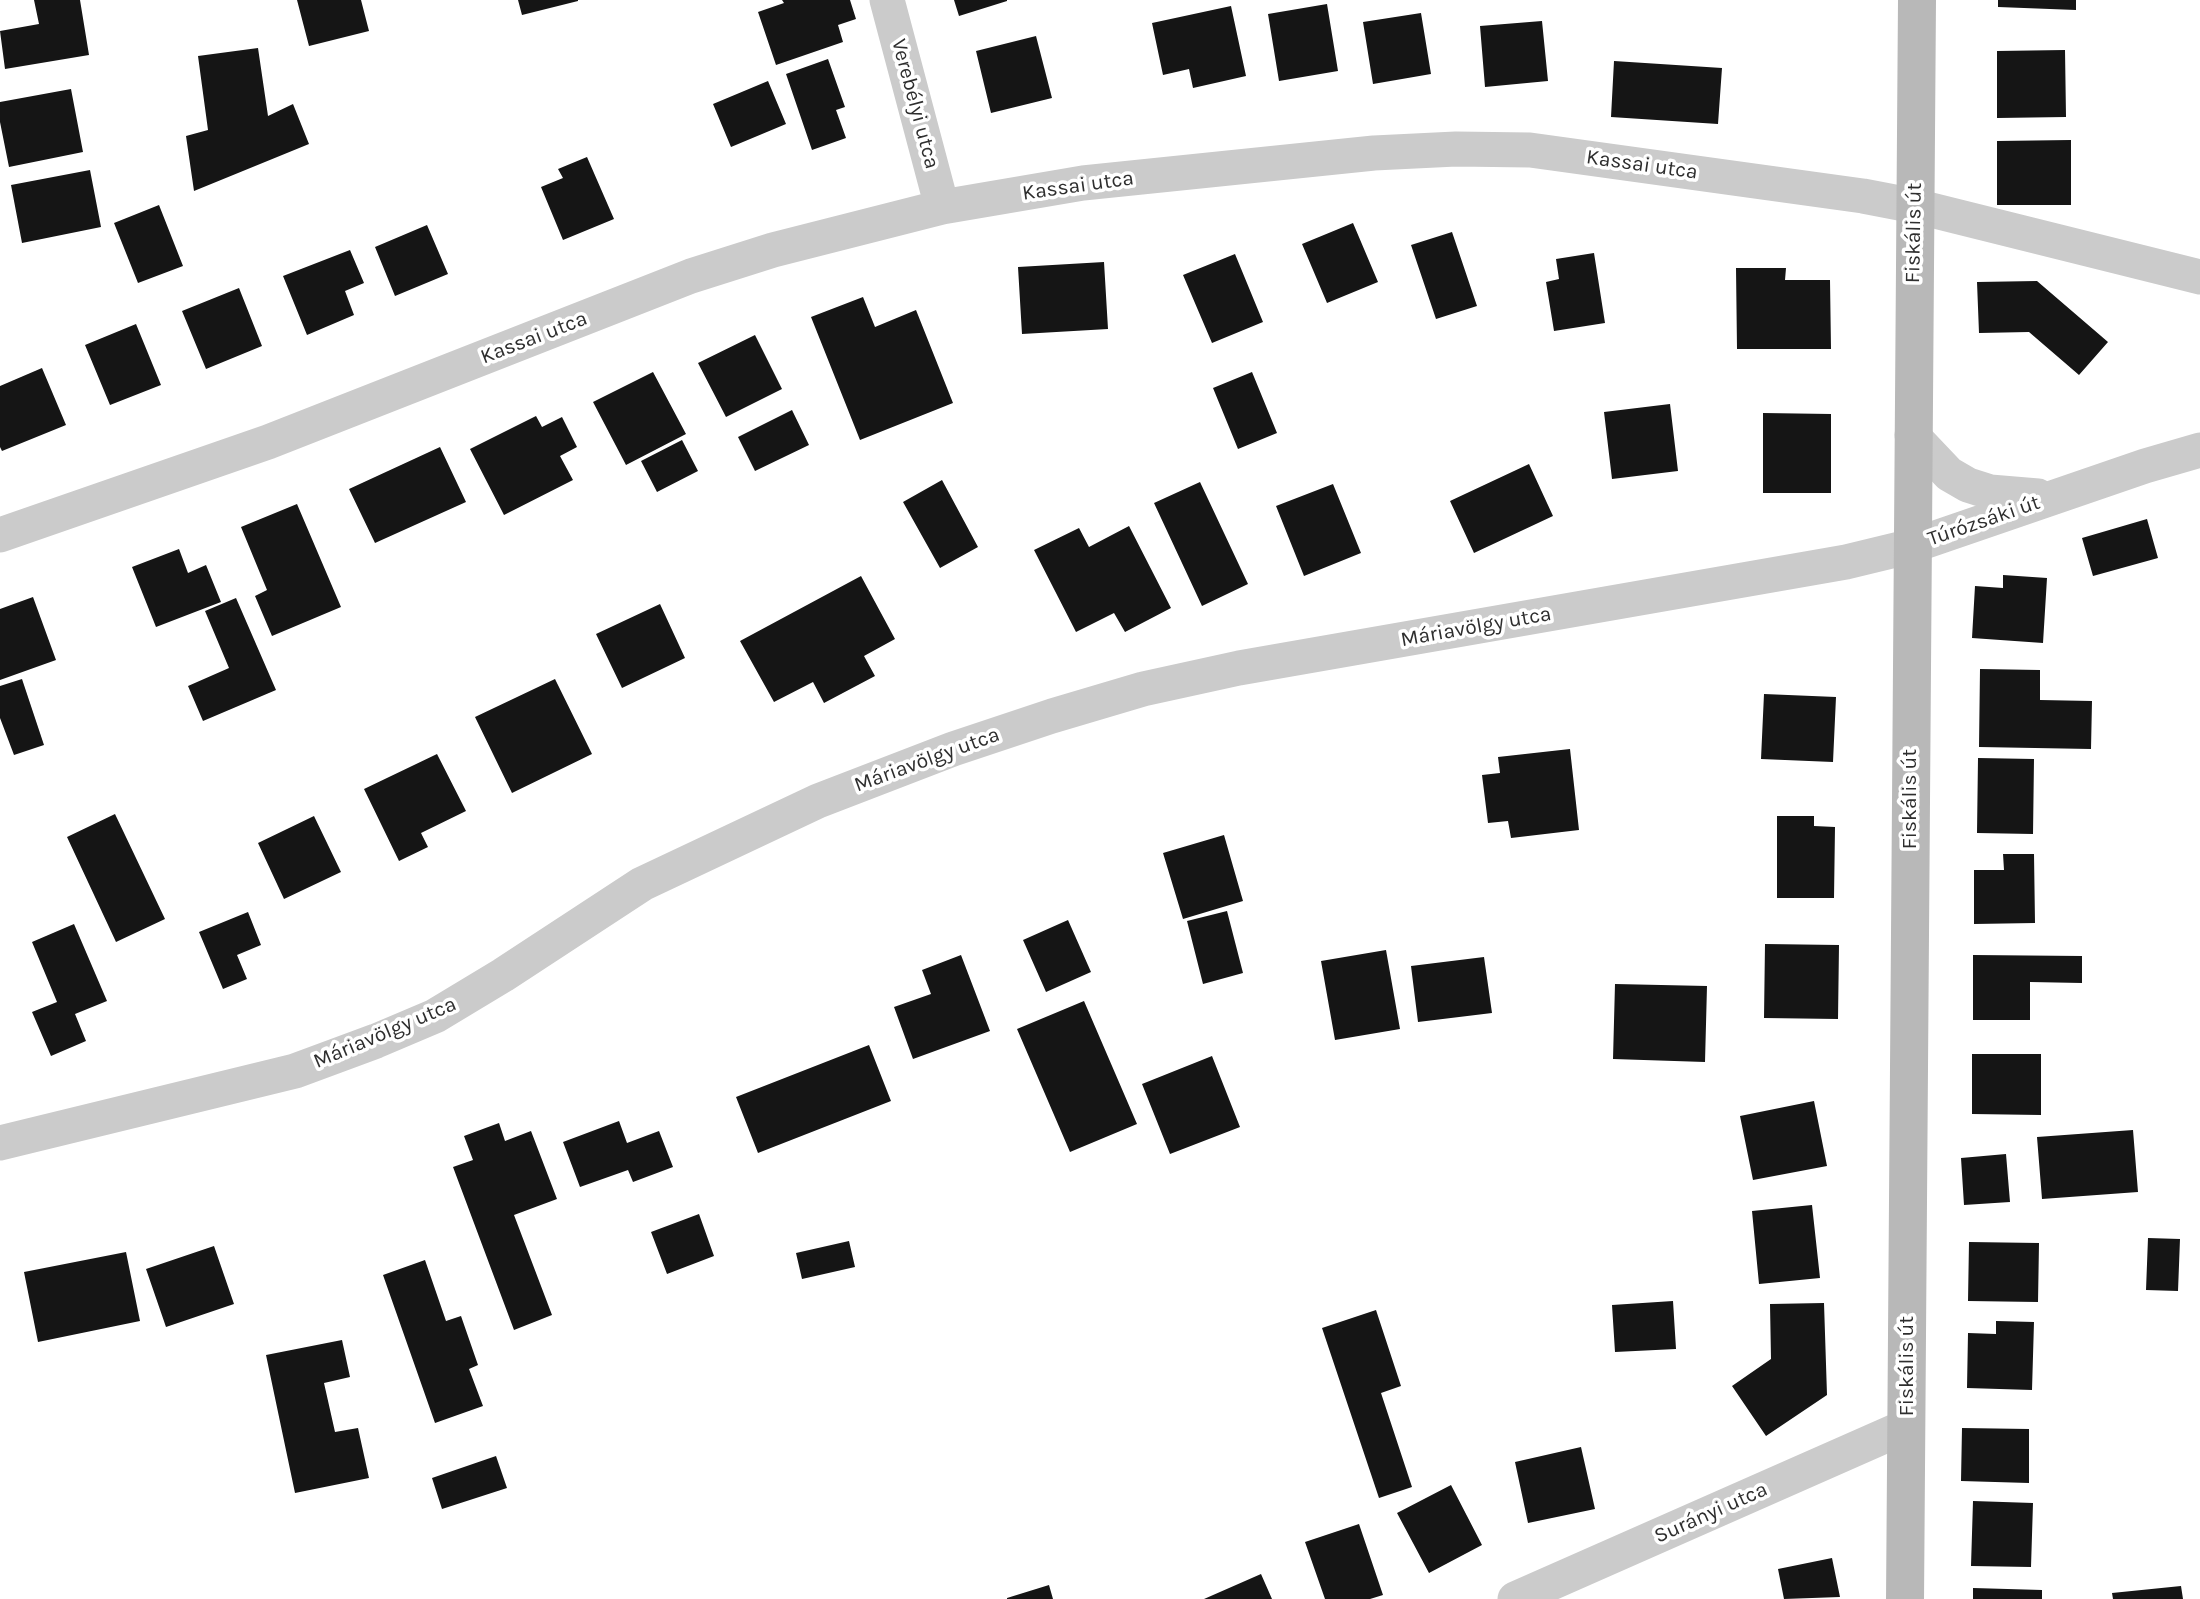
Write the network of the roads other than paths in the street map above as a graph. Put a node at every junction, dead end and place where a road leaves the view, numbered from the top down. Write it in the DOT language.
graph roads {
  1 [pos="887,0"];
  2 [pos="1917,0"];
  3 [pos="1914,206"];
  4 [pos="942,207"];
  5 [pos="2200,277"];
  6 [pos="1912,435"];
  7 [pos="2200,450"];
  8 [pos="2056,497"];
  9 [pos="0,535"];
  10 [pos="1912,546"];
  11 [pos="0,1143"];
  12 [pos="1907,1426"];
  13 [pos="1516,1599"];
  14 [pos="1905,1599"];
  1 -- 4 [label="street, Verebélyi utca"];
  2 -- 3 [label="street, Fiskális út"];
  3 -- 4 [label="street, Kassai utca"];
  3 -- 5 [label="street, Kassai utca"];
  3 -- 6 [label="street, Fiskális út"];
  4 -- 9 [label="street, Kassai utca"];
  6 -- 8 [label="street, Túrózsáki út"];
  6 -- 10 [label="street, Fiskális út"];
  7 -- 8 [label="street, Túrózsáki út"];
  8 -- 10 [label="street, Túrózsáki út"];
  10 -- 11 [label="street, Máriavölgy utca"];
  10 -- 12 [label="street, Fiskális út"];
  12 -- 13 [label="street, Surányi utca"];
  12 -- 14 [label="street, Fiskális út"];
}
